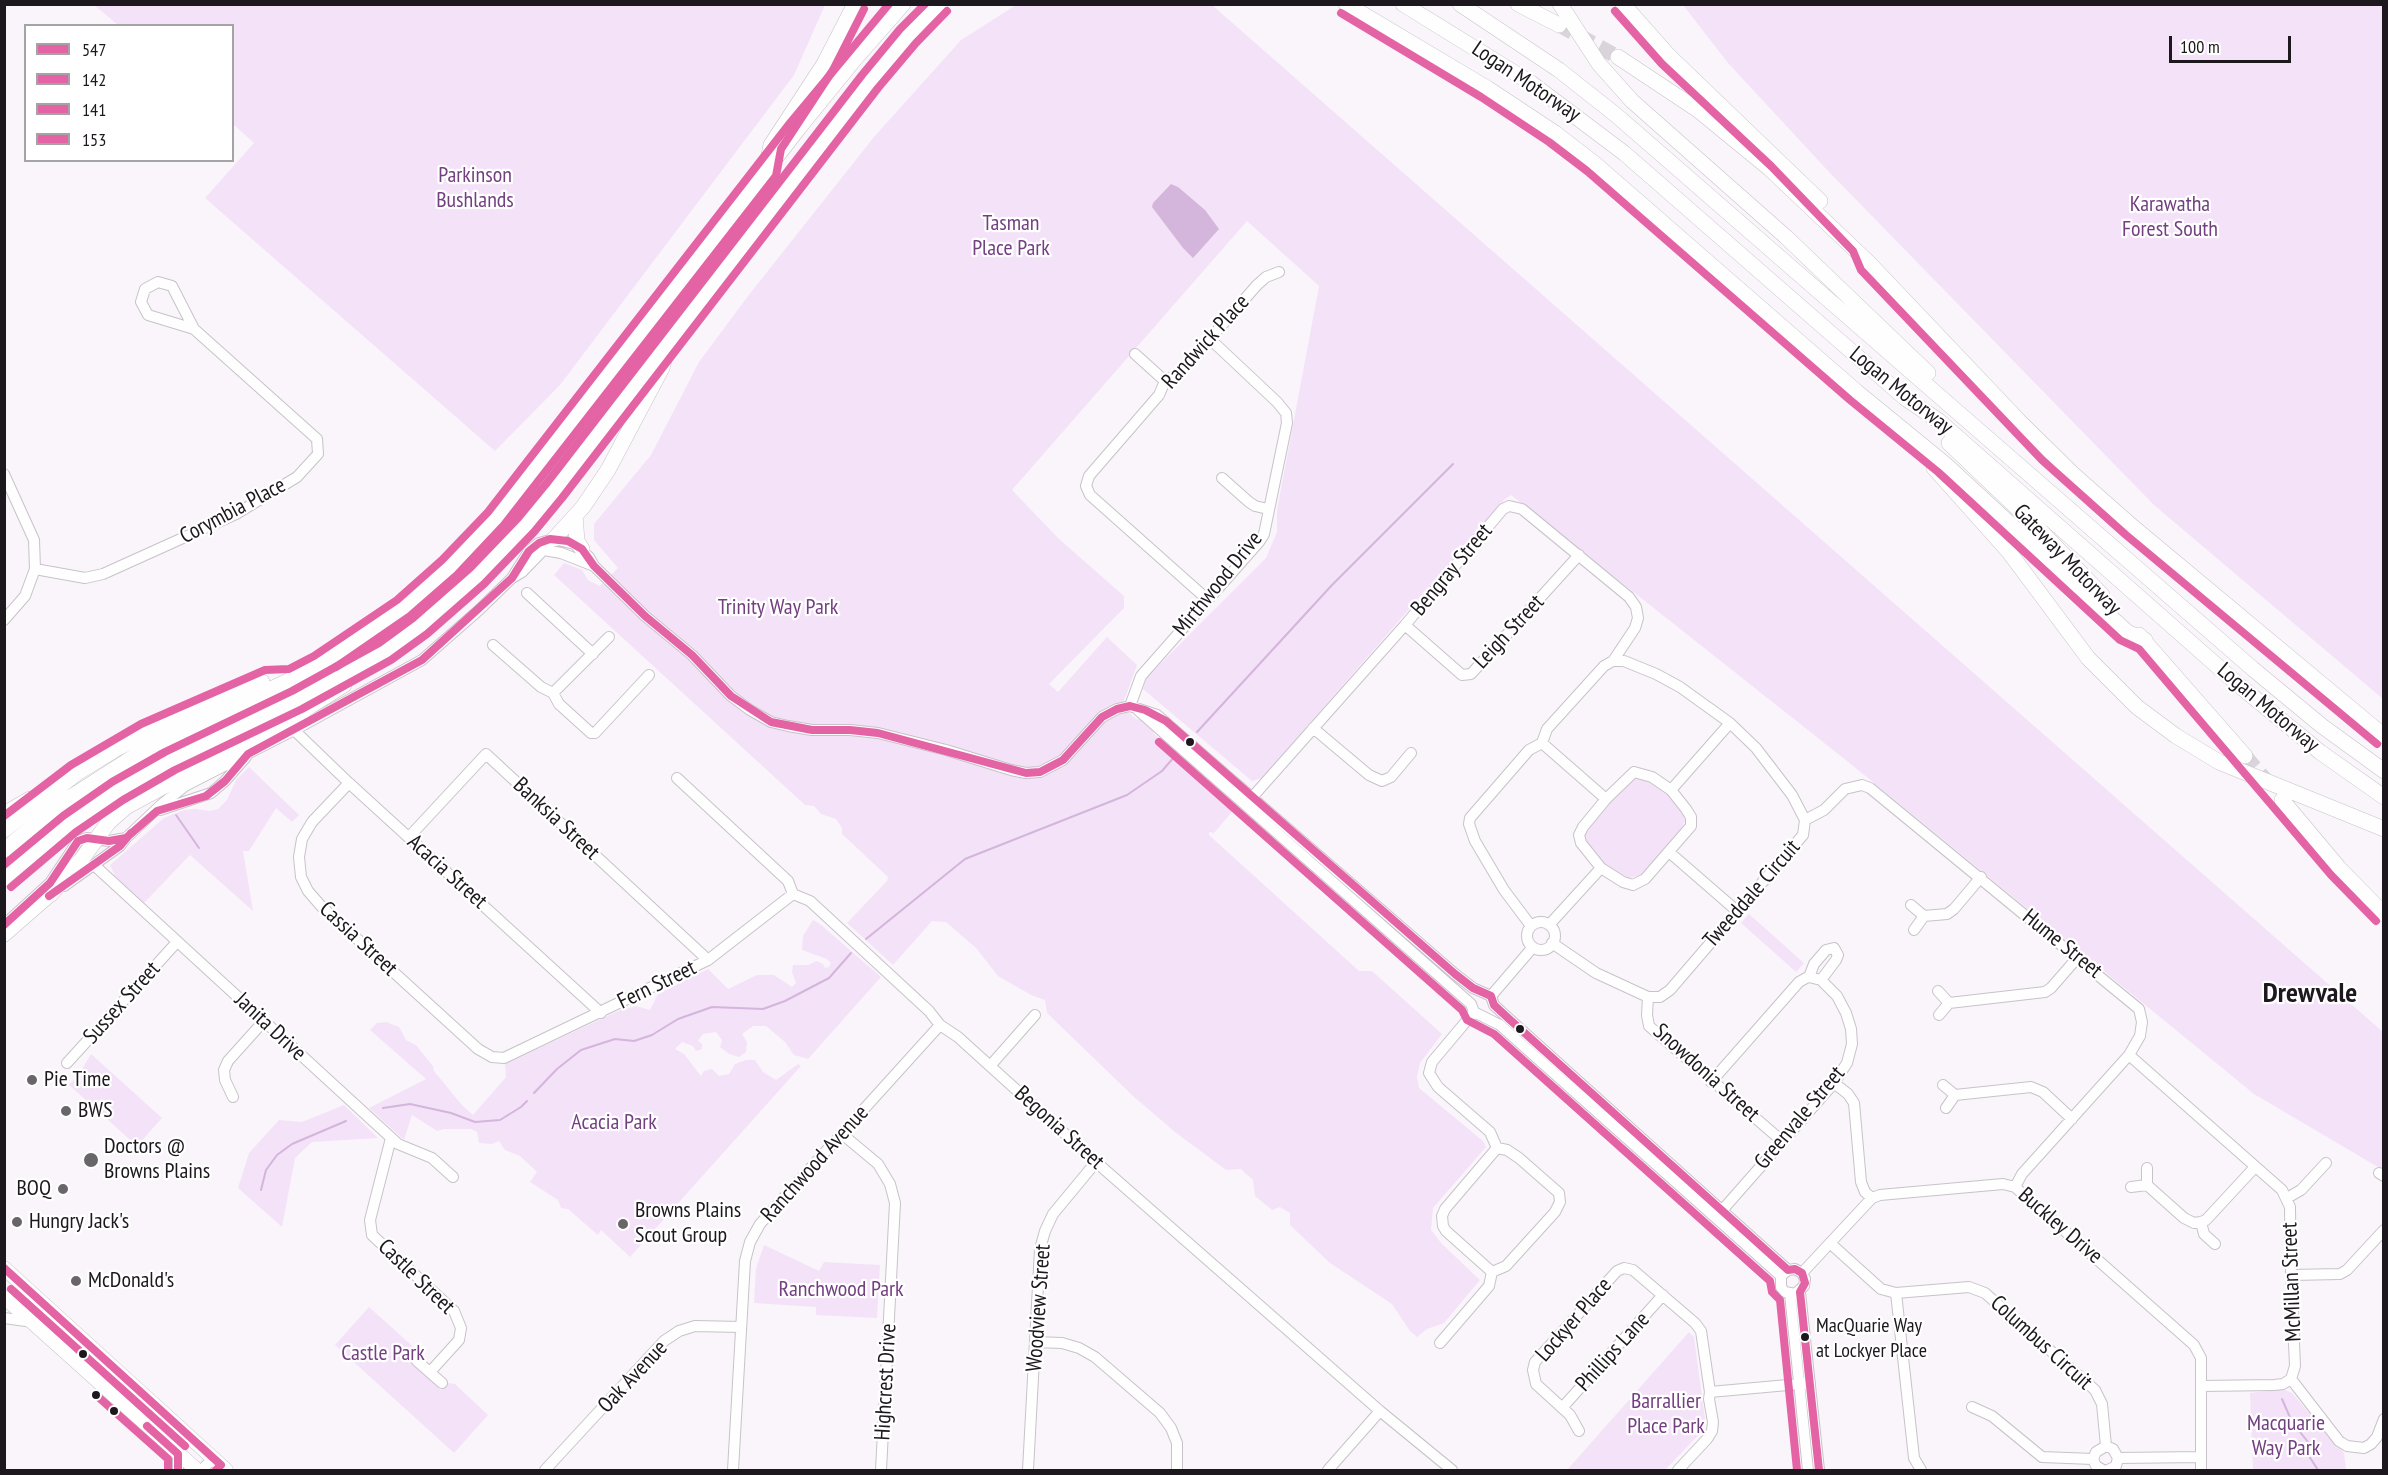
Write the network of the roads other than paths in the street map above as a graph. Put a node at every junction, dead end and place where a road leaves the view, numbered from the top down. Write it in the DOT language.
graph roads {
  1 [pos="855,4"];
  2 [pos="903,4"];
  3 [pos="940,4"];
  4 [pos="1347,4"];
  5 [pos="1361,4"];
  6 [pos="1403,4"];
  7 [pos="1460,4"];
  8 [pos="1518,4"];
  9 [pos="1623,4"];
  10 [pos="1562,11"];
  11 [pos="1371,19"];
  12 [pos="1618,57"];
  13 [pos="767,170"];
  14 [pos="1869,263"];
  15 [pos="1279,272"];
  16 [pos="194,329"];
  17 [pos="1210,339"];
  18 [pos="668,345"];
  19 [pos="1135,354"];
  20 [pos="1165,381"];
  21 [pos="1857,392"];
  22 [pos="1905,398"];
  23 [pos="2011,459"];
  24 [pos="4,474"];
  25 [pos="1221,478"];
  26 [pos="1269,508"];
  27 [pos="575,516"];
  28 [pos="549,544"];
  29 [pos="582,549"];
  30 [pos="1579,555"];
  31 [pos="594,566"];
  32 [pos="35,569"];
  33 [pos="527,593"];
  34 [pos="1208,600"];
  35 [pos="4,620"];
  36 [pos="1405,625"];
  37 [pos="609,637"];
  38 [pos="2145,640"];
  39 [pos="494,645"];
  40 [pos="385,652"];
  41 [pos="593,654"];
  42 [pos="1613,661"];
  43 [pos="649,675"];
  44 [pos="292,679"];
  45 [pos="553,693"];
  46 [pos="1130,706"];
  47 [pos="1730,723"];
  48 [pos="1313,728"];
  49 [pos="294,730"];
  50 [pos="2384,736"];
  51 [pos="1542,743"];
  52 [pos="1411,753"];
  53 [pos="248,754"];
  54 [pos="2245,756"];
  55 [pos="2384,771"];
  56 [pos="77,773"];
  57 [pos="202,777"];
  58 [pos="677,778"];
  59 [pos="349,783"];
  60 [pos="219,787"];
  61 [pos="1671,790"];
  62 [pos="2384,797"];
  63 [pos="1606,799"];
  64 [pos="2282,800"];
  65 [pos="1249,801"];
  66 [pos="157,811"];
  67 [pos="4,814"];
  68 [pos="1805,820"];
  69 [pos="2384,829"];
  70 [pos="4,830"];
  71 [pos="409,837"];
  72 [pos="126,838"];
  73 [pos="97,839"];
  74 [pos="4,850"];
  75 [pos="1669,852"];
  76 [pos="94,865"];
  77 [pos="1602,868"];
  78 [pos="1981,877"];
  79 [pos="4,879"];
  80 [pos="51,894"];
  81 [pos="793,894"];
  82 [pos="1911,905"];
  83 [pos="1737,911"];
  84 [pos="2384,914"];
  85 [pos="1924,916"];
  86 [pos="4,925"];
  87 [pos="1549,925"];
  88 [pos="1531,926"];
  89 [pos="1914,930"];
  90 [pos="4,935"];
  91 [pos="177,942"];
  92 [pos="1552,944"];
  93 [pos="1533,947"];
  94 [pos="2079,957"];
  95 [pos="708,960"];
  96 [pos="1938,992"];
  97 [pos="1648,997"];
  98 [pos="1489,998"];
  99 [pos="1949,1003"];
  100 [pos="1476,1010"];
  101 [pos="601,1013"];
  102 [pos="1035,1015"];
  103 [pos="1939,1015"];
  104 [pos="264,1022"];
  105 [pos="940,1025"];
  106 [pos="2129,1055"];
  107 [pos="509,1056"];
  108 [pos="67,1063"];
  109 [pos="990,1066"];
  110 [pos="1712,1082"];
  111 [pos="1834,1083"];
  112 [pos="1943,1085"];
  113 [pos="1955,1095"];
  114 [pos="233,1097"];
  115 [pos="1946,1108"];
  116 [pos="2072,1119"];
  117 [pos="842,1134"];
  118 [pos="391,1138"];
  119 [pos="1782,1141"];
  120 [pos="1497,1148"];
  121 [pos="1096,1162"];
  122 [pos="2326,1163"];
  123 [pos="2255,1167"];
  124 [pos="2147,1168"];
  125 [pos="453,1177"];
  126 [pos="2147,1185"];
  127 [pos="2015,1187"];
  128 [pos="2131,1187"];
  129 [pos="1872,1198"];
  130 [pos="2287,1198"];
  131 [pos="1719,1213"];
  132 [pos="2201,1222"];
  133 [pos="2384,1230"];
  134 [pos="1831,1244"];
  135 [pos="2215,1244"];
  136 [pos="1492,1272"];
  137 [pos="1785,1273"];
  138 [pos="1802,1273"];
  139 [pos="2291,1275"];
  140 [pos="10,1276"];
  141 [pos="1795,1293"];
  142 [pos="1896,1293"];
  143 [pos="1663,1295"];
  144 [pos="4,1296"];
  145 [pos="4,1318"];
  146 [pos="33,1322"];
  147 [pos="741,1327"];
  148 [pos="1035,1342"];
  149 [pos="1440,1343"];
  150 [pos="417,1360"];
  151 [pos="430,1372"];
  152 [pos="2291,1379"];
  153 [pos="442,1383"];
  154 [pos="1804,1383"];
  155 [pos="2201,1386"];
  156 [pos="1710,1392"];
  157 [pos="1972,1407"];
  158 [pos="1563,1408"];
  159 [pos="1380,1411"];
  160 [pos="2384,1419"];
  161 [pos="1579,1431"];
  162 [pos="2106,1446"];
  163 [pos="178,1454"];
  164 [pos="2201,1456"];
  165 [pos="2118,1458"];
  166 [pos="2093,1459"];
  167 [pos="219,1466"];
  168 [pos="178,1470"];
  169 [pos="197,1470"];
  170 [pos="202,1470"];
  171 [pos="545,1470"];
  172 [pos="733,1470"];
  173 [pos="881,1470"];
  174 [pos="1028,1470"];
  175 [pos="1177,1470"];
  176 [pos="1328,1470"];
  177 [pos="1452,1470"];
  178 [pos="1678,1470"];
  179 [pos="1808,1470"];
  180 [pos="1819,1470"];
  181 [pos="1921,1470"];
  182 [pos="2103,1470"];
  183 [pos="2108,1470"];
  184 [pos="2201,1470"];
  1 -- 13 [label="highway"];
  2 -- 13 [label="highway"];
  3 -- 18 [label="highway"];
  4 -- 11 [label="highway"];
  5 -- 11 [label="highway"];
  6 -- 22 [label="highway, Logan Motorway"];
  7 -- 23 [label="highway, Logan Motorway"];
  8 -- 10 [label="highway"];
  9 -- 14 [label="highway"];
  10 -- 23 [label="highway"];
  11 -- 21 [label="highway"];
  12 -- 14 [label="highway"];
  13 -- 44 [label="highway"];
  14 -- 50 [label="highway"];
  15 -- 17 [label="street, Randwick Place"];
  16 -- 16 [label="street, Corymbia Place"];
  16 -- 32 [label="street, Corymbia Place"];
  17 -- 20 [label="street, Randwick Place"];
  17 -- 26 [label="street, Mirthwood Drive"];
  18 -- 27 [label="highway"];
  18 -- 40 [label="highway"];
  19 -- 20 [label="street"];
  20 -- 34 [label="street, Randwick Place"];
  21 -- 38 [label="highway"];
  21 -- 69 [label="highway"];
  22 -- 38 [label="highway, Gateway Motorway"];
  22 -- 62 [label="highway, Logan Motorway"];
  23 -- 55 [label="highway, Logan Motorway"];
  24 -- 32 [label="street"];
  25 -- 26 [label="street"];
  26 -- 34 [label="street, Mirthwood Drive"];
  27 -- 28 [label="highway"];
  27 -- 29 [label="highway"];
  28 -- 29 [label="street"];
  28 -- 31 [label="street"];
  28 -- 49 [label="street"];
  29 -- 31 [label="street"];
  30 -- 36 [label="street, Bengray Street"];
  30 -- 36 [label="street, Leigh Street"];
  30 -- 42 [label="street, Bengray Street"];
  31 -- 46 [label="street"];
  32 -- 35 [label="street"];
  33 -- 41 [label="street"];
  34 -- 46 [label="street, Mirthwood Drive"];
  36 -- 48 [label="street, Bengray Street"];
  37 -- 41 [label="street"];
  38 -- 54 [label="highway, Gateway Motorway"];
  39 -- 45 [label="street"];
  40 -- 73 [label="highway"];
  40 -- 79 [label="highway"];
  41 -- 45 [label="street"];
  42 -- 47 [label="street, Tweeddale Circuit"];
  42 -- 51 [label="street"];
  43 -- 45 [label="street"];
  44 -- 56 [label="highway"];
  44 -- 74 [label="highway"];
  46 -- 65 [label="street"];
  47 -- 61 [label="street"];
  47 -- 68 [label="street, Tweeddale Circuit"];
  48 -- 52 [label="street"];
  48 -- 65 [label="street, Bengray Street"];
  49 -- 53 [label="street"];
  49 -- 59 [label="street, Acacia Street"];
  51 -- 63 [label="street"];
  51 -- 88 [label="street"];
  53 -- 57 [label="street"];
  53 -- 60 [label="street"];
  56 -- 67 [label="highway"];
  56 -- 70 [label="highway"];
  57 -- 60 [label="street"];
  57 -- 66 [label="street"];
  58 -- 81 [label="street, Begonia Street"];
  59 -- 71 [label="street, Acacia Street"];
  59 -- 107 [label="street, Cassia Street"];
  60 -- 66 [label="street"];
  61 -- 63 [label="street"];
  61 -- 75 [label="street"];
  63 -- 77 [label="street"];
  64 -- 84 [label="highway"];
  65 -- 98 [label="street"];
  65 -- 100 [label="street"];
  66 -- 72 [label="street"];
  68 -- 78 [label="street, Hume Street"];
  68 -- 83 [label="street, Tweeddale Circuit"];
  71 -- 95 [label="street, Banksia Street"];
  71 -- 101 [label="street, Acacia Street"];
  72 -- 73 [label="street"];
  72 -- 76 [label="street"];
  73 -- 80 [label="highway"];
  73 -- 86 [label="street"];
  75 -- 77 [label="street"];
  75 -- 83 [label="street"];
  76 -- 80 [label="street"];
  76 -- 91 [label="street, Janita Drive"];
  77 -- 87 [label="street"];
  78 -- 85 [label="street"];
  78 -- 94 [label="street, Hume Street"];
  80 -- 90 [label="main road"];
  81 -- 95 [label="street, Fern Street"];
  81 -- 105 [label="street, Begonia Street"];
  82 -- 85 [label="street"];
  83 -- 97 [label="street, Tweeddale Circuit"];
  85 -- 89 [label="street"];
  87 -- 88 [label="street"];
  87 -- 92 [label="street"];
  88 -- 93 [label="street"];
  91 -- 104 [label="street, Janita Drive"];
  91 -- 108 [label="street, Sussex Street"];
  92 -- 93 [label="street"];
  92 -- 97 [label="street"];
  93 -- 98 [label="street"];
  94 -- 99 [label="street"];
  94 -- 106 [label="street, Hume Street"];
  95 -- 101 [label="street, Fern Street"];
  96 -- 99 [label="street"];
  97 -- 110 [label="street, Snowdonia Street"];
  98 -- 100 [label="street"];
  98 -- 100 [label="street"];
  98 -- 131 [label="street"];
  99 -- 103 [label="street"];
  100 -- 120 [label="street"];
  100 -- 131 [label="street"];
  101 -- 107 [label="street, Fern Street"];
  102 -- 109 [label="street"];
  104 -- 114 [label="street"];
  104 -- 118 [label="street, Janita Drive"];
  105 -- 109 [label="street, Begonia Street"];
  105 -- 117 [label="street, Ranchwood Avenue"];
  106 -- 116 [label="street, Hume Street"];
  106 -- 123 [label="street, McMillan Street"];
  109 -- 121 [label="street, Begonia Street"];
  110 -- 111 [label="street, Greenvale Street"];
  110 -- 119 [label="street, Snowdonia Street"];
  111 -- 119 [label="street, Greenvale Street"];
  111 -- 129 [label="street"];
  112 -- 113 [label="street"];
  113 -- 115 [label="street"];
  113 -- 116 [label="street"];
  116 -- 127 [label="street, Hume Street"];
  117 -- 147 [label="street, Ranchwood Avenue"];
  117 -- 173 [label="street, Highcrest Drive"];
  118 -- 125 [label="street, Janita Drive"];
  118 -- 151 [label="street, Castle Street"];
  119 -- 131 [label="street, Greenvale Street"];
  120 -- 136 [label="street"];
  120 -- 136 [label="street"];
  121 -- 148 [label="street, Woodview Street"];
  121 -- 159 [label="street, Begonia Street"];
  122 -- 130 [label="street"];
  123 -- 130 [label="street, McMillan Street"];
  123 -- 132 [label="street"];
  124 -- 126 [label="street"];
  126 -- 128 [label="street"];
  126 -- 132 [label="street"];
  127 -- 129 [label="street, Buckley Drive"];
  127 -- 155 [label="street, Buckley Drive"];
  129 -- 134 [label="street"];
  130 -- 139 [label="street, McMillan Street"];
  131 -- 137 [label="street"];
  132 -- 135 [label="street"];
  133 -- 139 [label="street"];
  134 -- 138 [label="street"];
  134 -- 142 [label="street"];
  136 -- 149 [label="street"];
  137 -- 138 [label="street"];
  137 -- 141 [label="street"];
  138 -- 141 [label="street"];
  139 -- 152 [label="street, McMillan Street"];
  140 -- 144 [label="street"];
  140 -- 167 [label="main road"];
  141 -- 154 [label="street"];
  142 -- 162 [label="street, Columbus Circuit"];
  142 -- 181 [label="street"];
  143 -- 156 [label="street, Lockyer Place"];
  143 -- 158 [label="street, Phillips Lane"];
  143 -- 158 [label="street, Lockyer Place"];
  144 -- 146 [label="main road"];
  145 -- 146 [label="street"];
  146 -- 163 [label="main road"];
  147 -- 171 [label="street, Oak Avenue"];
  147 -- 172 [label="street, Ranchwood Avenue"];
  148 -- 174 [label="street, Woodview Street"];
  148 -- 175 [label="street"];
  150 -- 151 [label="street"];
  151 -- 153 [label="street"];
  152 -- 155 [label="street"];
  152 -- 160 [label="street"];
  154 -- 156 [label="street"];
  154 -- 179 [label="street"];
  154 -- 180 [label="street"];
  155 -- 164 [label="street, Buckley Drive"];
  156 -- 178 [label="street, Lockyer Place"];
  157 -- 166 [label="street"];
  158 -- 161 [label="street, Lockyer Place"];
  159 -- 176 [label="street"];
  159 -- 177 [label="street, Begonia Street"];
  162 -- 165 [label="street"];
  162 -- 166 [label="street"];
  163 -- 168 [label="street"];
  163 -- 169 [label="main road"];
  164 -- 165 [label="street"];
  164 -- 184 [label="street, Buckley Drive"];
  165 -- 183 [label="street"];
  166 -- 182 [label="street"];
  167 -- 170 [label="street"];
}
